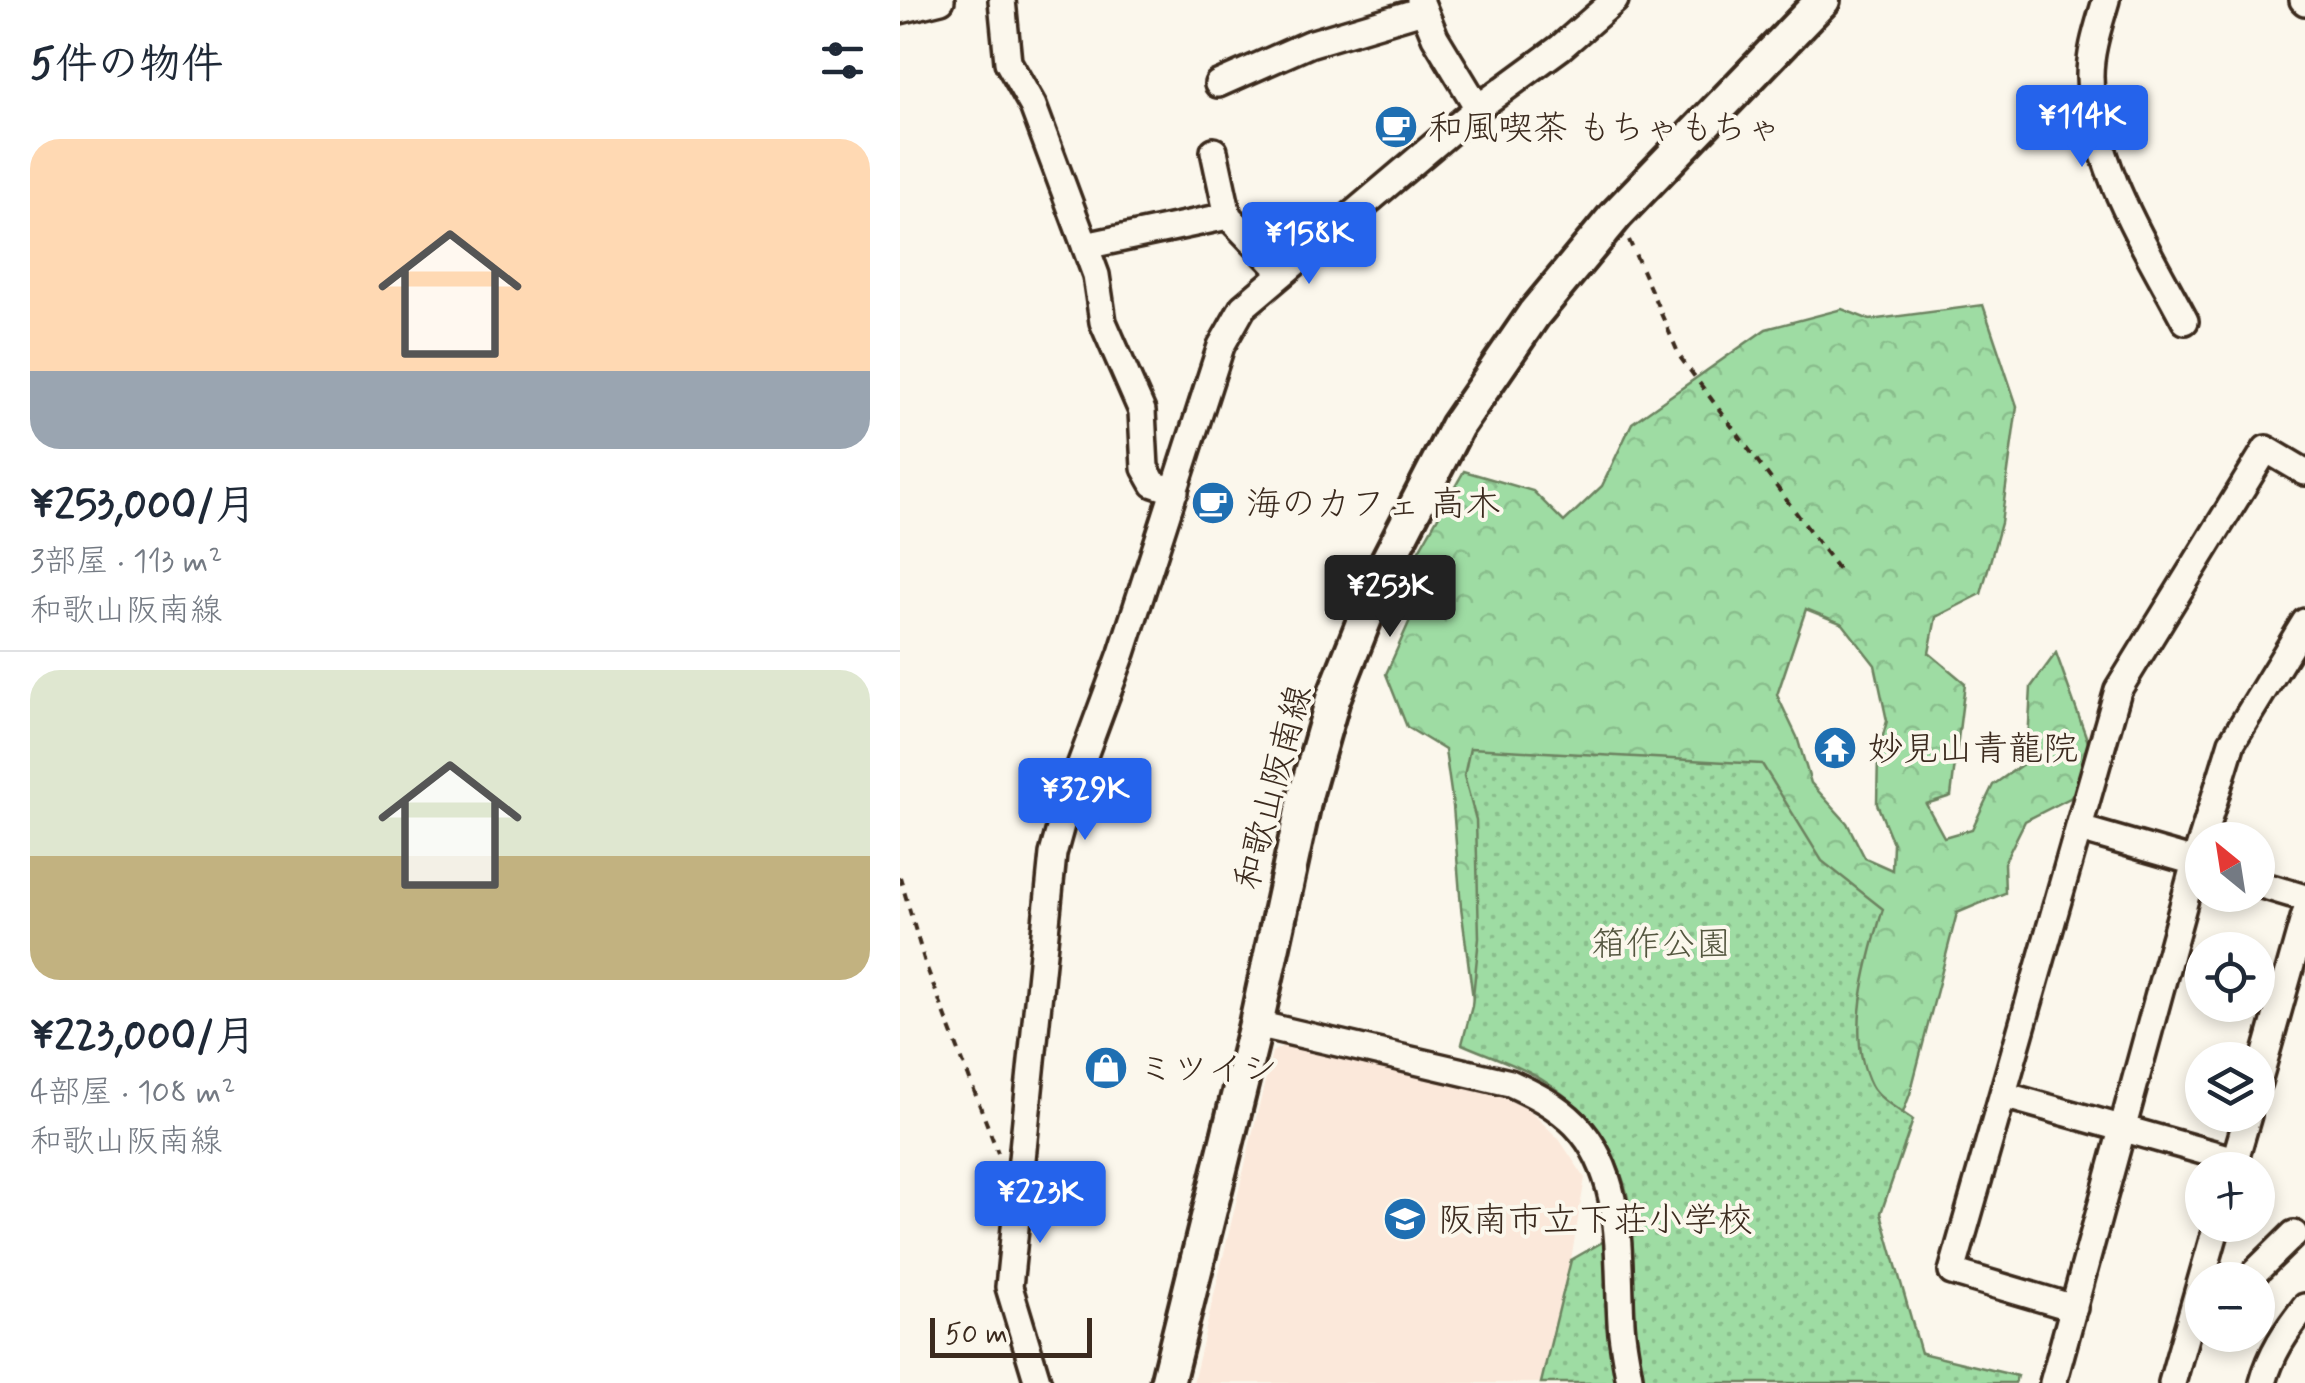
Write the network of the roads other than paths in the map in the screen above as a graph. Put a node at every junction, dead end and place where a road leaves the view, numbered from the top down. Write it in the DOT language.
graph roads {
  1 [pos="941,0"];
  2 [pos="1002,0"];
  3 [pos="1615,0"];
  4 [pos="1822,0"];
  5 [pos="2106,0"];
  6 [pos="1422,5"];
  7 [pos="900,10"];
  8 [pos="1218,84"];
  9 [pos="1478,108"];
  10 [pos="1214,151"];
  11 [pos="1228,216"];
  12 [pos="1085,246"];
  13 [pos="1283,273"];
  14 [pos="2185,322"];
  15 [pos="2305,472"];
  16 [pos="1176,491"];
  17 [pos="2305,622"];
  18 [pos="2210,822"];
  19 [pos="2080,829"];
  20 [pos="2185,862"];
  21 [pos="2275,889"];
  22 [pos="2305,898"];
  23 [pos="2185,912"];
  24 [pos="2305,915"];
  25 [pos="1256,1024"];
  26 [pos="2269,1042"];
  27 [pos="2003,1095"];
  28 [pos="2124,1128"];
  29 [pos="2195,1152"];
  30 [pos="2294,1234"];
  31 [pos="2265,1262"];
  32 [pos="2305,1307"];
  33 [pos="2074,1308"];
  34 [pos="2185,1342"];
  35 [pos="1038,1383"];
  36 [pos="1167,1383"];
  37 [pos="1630,1383"];
  38 [pos="2054,1383"];
  39 [pos="2172,1383"];
  40 [pos="2263,1383"];
  1 -- 7 [label="street"];
  2 -- 12 [label="street"];
  3 -- 9 [label="street"];
  4 -- 25 [label="main road, 和歌山阪南線"];
  5 -- 14 [label="street"];
  6 -- 8 [label="street"];
  6 -- 9 [label="street"];
  9 -- 13 [label="street"];
  10 -- 11 [label="street"];
  11 -- 12 [label="street"];
  11 -- 13 [label="street"];
  12 -- 16 [label="street"];
  13 -- 16 [label="street"];
  15 -- 19 [label="street"];
  16 -- 35 [label="street"];
  17 -- 18 [label="street"];
  19 -- 20 [label="street"];
  19 -- 27 [label="street"];
  21 -- 22 [label="street"];
  23 -- 28 [label="street"];
  24 -- 26 [label="street"];
  25 -- 36 [label="main road, 和歌山阪南線"];
  25 -- 37 [label="street"];
  27 -- 28 [label="street"];
  27 -- 33 [label="street"];
  28 -- 29 [label="street"];
  28 -- 33 [label="street"];
  30 -- 31 [label="street"];
  32 -- 40 [label="street"];
  33 -- 38 [label="street"];
  34 -- 39 [label="street"];
}
